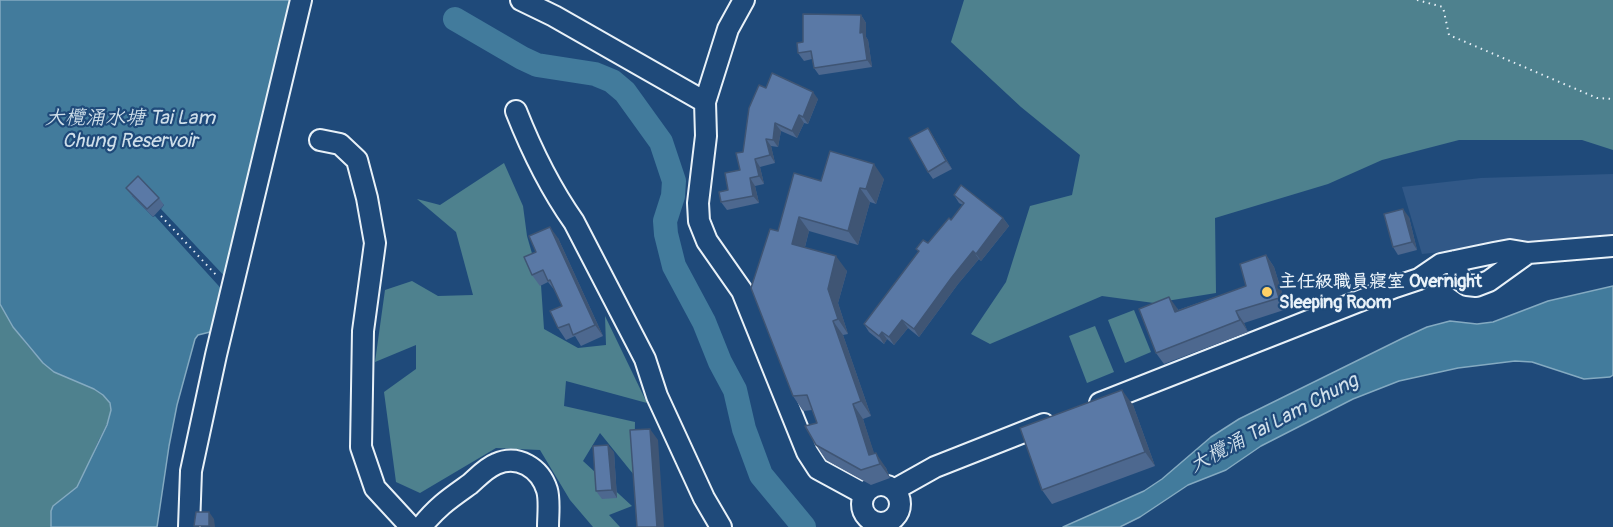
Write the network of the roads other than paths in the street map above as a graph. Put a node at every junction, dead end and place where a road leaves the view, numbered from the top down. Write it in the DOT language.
graph roads {
  1 [pos="301,0"];
  2 [pos="521,0"];
  3 [pos="744,0"];
  4 [pos="705,102"];
  5 [pos="516,111"];
  6 [pos="320,140"];
  7 [pos="1613,246"];
  8 [pos="1528,253"];
  9 [pos="1455,261"];
  10 [pos="894,490"];
  11 [pos="864,494"];
  12 [pos="864,524"];
  13 [pos="189,527"];
  14 [pos="411,527"];
  15 [pos="421,527"];
  16 [pos="548,527"];
  17 [pos="720,527"];
  1 -- 13 [label="street"];
  2 -- 4 [label="street"];
  3 -- 4 [label="street"];
  4 -- 11 [label="street"];
  5 -- 17 [label="street"];
  6 -- 14 [label="street"];
  7 -- 8 [label="street"];
  8 -- 9 [label="street"];
  8 -- 9 [label="street"];
  9 -- 10 [label="street"];
  10 -- 11 [label="street"];
  10 -- 12 [label="street"];
  11 -- 12 [label="street"];
  15 -- 16 [label="street"];
}
